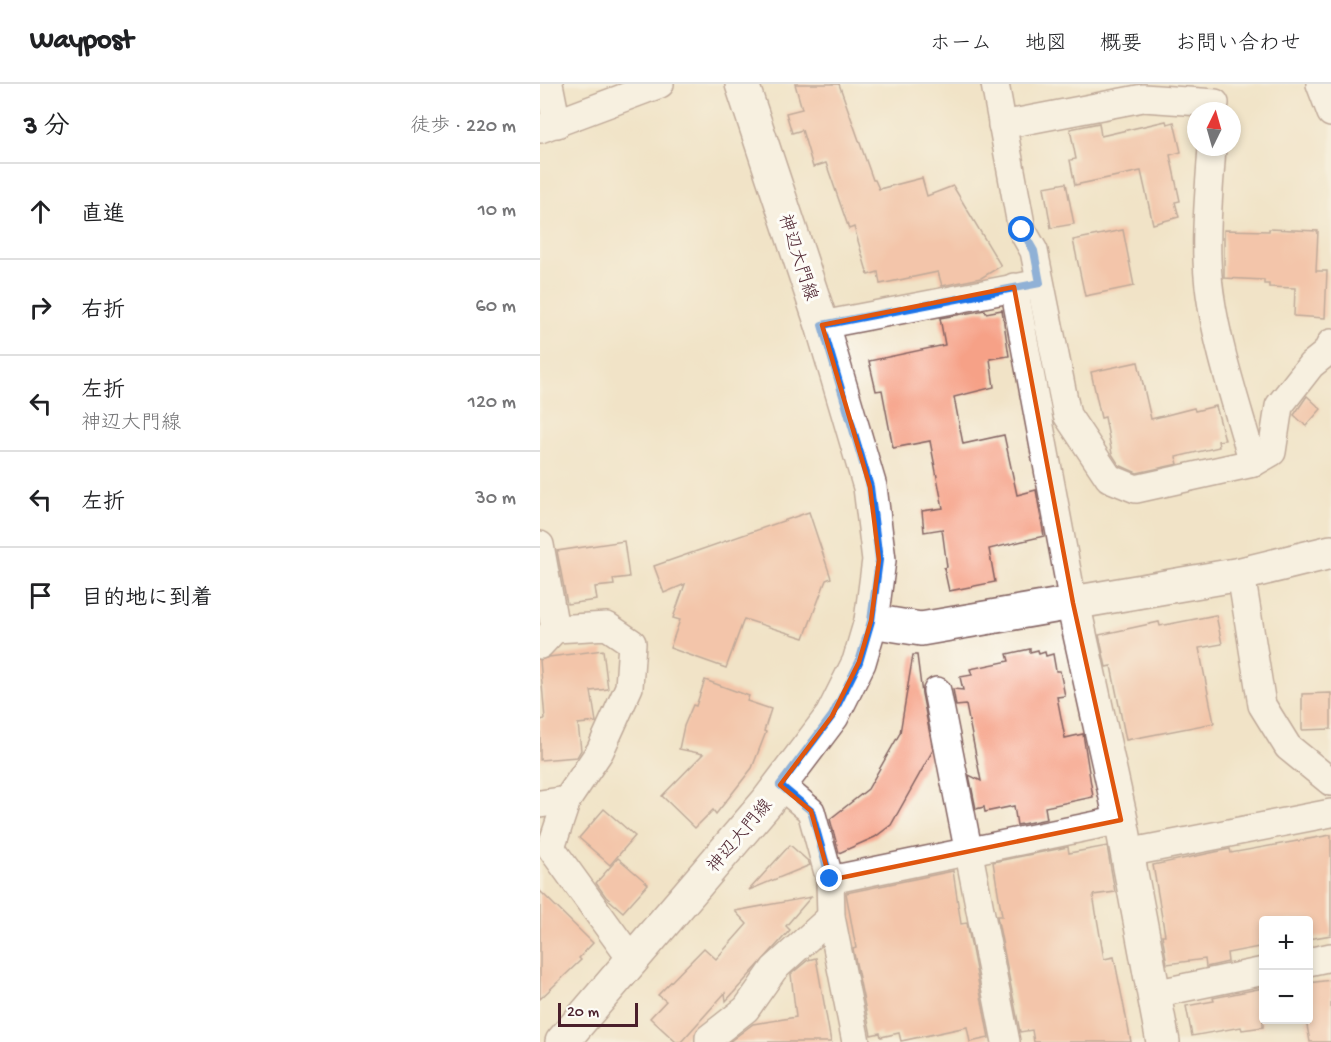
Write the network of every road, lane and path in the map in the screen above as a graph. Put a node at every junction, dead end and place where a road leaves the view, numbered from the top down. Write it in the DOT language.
graph roads {
  1 [pos="549,84"];
  2 [pos="660,84"];
  3 [pos="742,84"];
  4 [pos="995,84"];
  5 [pos="1320,84"];
  6 [pos="1142,91"];
  7 [pos="1216,99"];
  8 [pos="1331,113"];
  9 [pos="1002,125"];
  10 [pos="548,127"];
  11 [pos="1212,156"];
  12 [pos="1027,285"];
  13 [pos="822,325"];
  14 [pos="1329,350"];
  15 [pos="1253,463"];
  16 [pos="540,544"];
  17 [pos="1331,552"];
  18 [pos="1241,574"];
  19 [pos="1073,603"];
  20 [pos="871,621"];
  21 [pos="547,637"];
  22 [pos="937,691"];
  23 [pos="1331,782"];
  24 [pos="780,785"];
  25 [pos="567,800"];
  26 [pos="540,804"];
  27 [pos="1331,813"];
  28 [pos="1121,820"];
  29 [pos="969,851"];
  30 [pos="1127,853"];
  31 [pos="546,854"];
  32 [pos="830,879"];
  33 [pos="831,917"];
  34 [pos="1331,957"];
  35 [pos="632,960"];
  36 [pos="1313,961"];
  37 [pos="1259,972"];
  38 [pos="1154,994"];
  39 [pos="562,1042"];
  40 [pos="709,1042"];
  41 [pos="856,1042"];
  42 [pos="1006,1042"];
  43 [pos="1163,1042"];
  1 -- 10 [label="street"];
  2 -- 10 [label="street"];
  3 -- 13 [label="main road, 神辺大門線"];
  4 -- 9 [label="street"];
  5 -- 8 [label="street"];
  6 -- 7 [label="street"];
  6 -- 9 [label="street"];
  9 -- 12 [label="street"];
  11 -- 15 [label="street"];
  12 -- 13 [label="street"];
  12 -- 15 [label="street"];
  12 -- 19 [label="street"];
  13 -- 20 [label="main road, 神辺大門線"];
  14 -- 15 [label="street"];
  16 -- 21 [label="street"];
  17 -- 18 [label="main road"];
  18 -- 19 [label="main road"];
  18 -- 23 [label="street"];
  19 -- 20 [label="main road"];
  19 -- 28 [label="main road"];
  20 -- 24 [label="main road, 神辺大門線"];
  21 -- 25 [label="street"];
  22 -- 29 [label="street"];
  24 -- 32 [label="street"];
  24 -- 35 [label="main road, 神辺大門線"];
  25 -- 26 [label="street"];
  25 -- 31 [label="street"];
  27 -- 30 [label="street"];
  28 -- 29 [label="street"];
  28 -- 30 [label="main road"];
  29 -- 32 [label="street"];
  29 -- 42 [label="street"];
  30 -- 38 [label="main road"];
  31 -- 35 [label="street"];
  32 -- 33 [label="street"];
  33 -- 40 [label="street"];
  33 -- 41 [label="street"];
  34 -- 36 [label="street"];
  35 -- 39 [label="main road, 神辺大門線"];
  37 -- 38 [label="street"];
  38 -- 43 [label="main road"];
}
